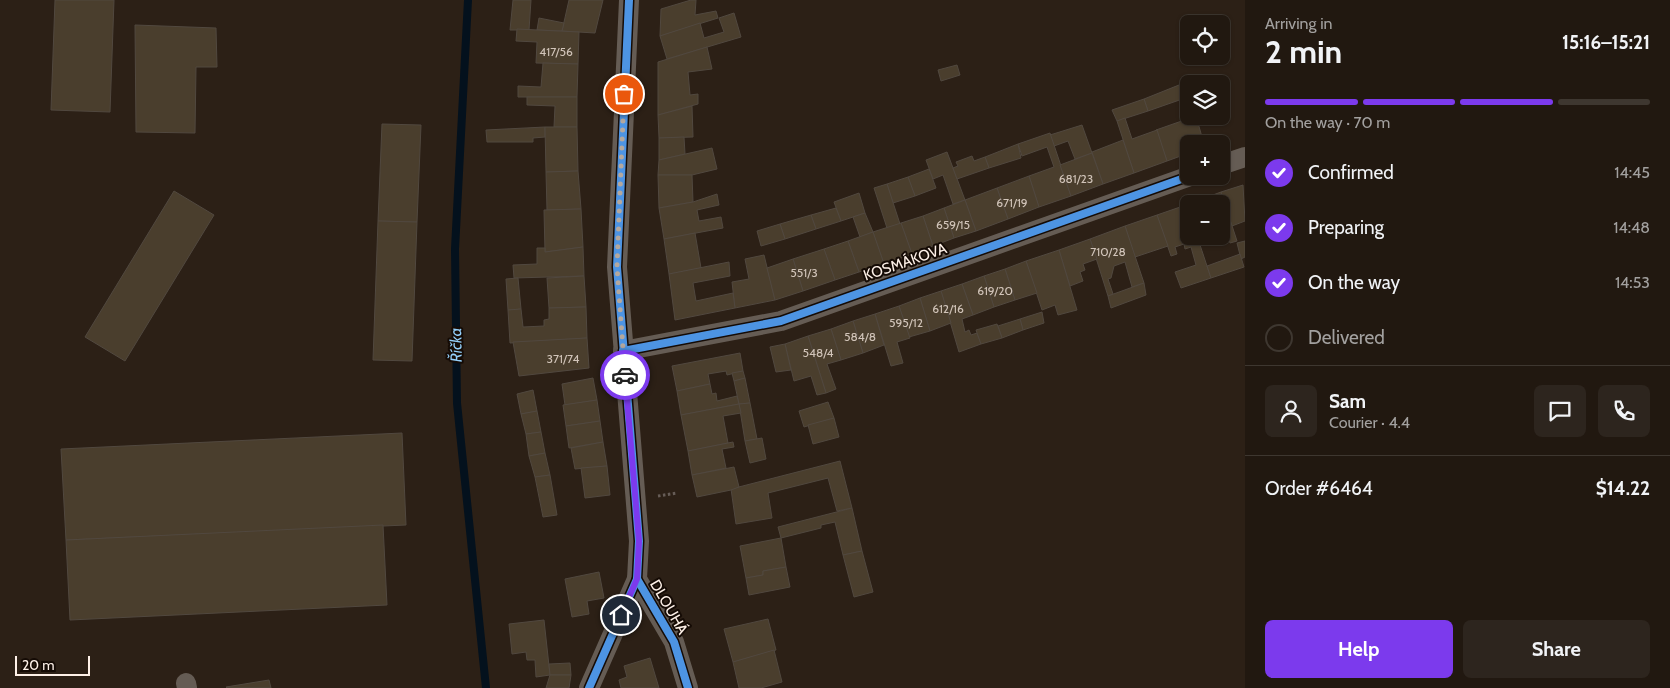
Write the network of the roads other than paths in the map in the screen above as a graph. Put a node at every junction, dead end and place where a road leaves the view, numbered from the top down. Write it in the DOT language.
graph roads {
  1 [pos="630,0"];
  2 [pos="1245,157"];
  3 [pos="1230,162"];
  4 [pos="1180,180"];
  5 [pos="623,351"];
  6 [pos="637,579"];
  7 [pos="588,688"];
  8 [pos="688,688"];
  1 -- 5 [label="street, DLOUHÁ"];
  2 -- 3 [label="street"];
  4 -- 5 [label="street, KOSMÁKOVA"];
  5 -- 6 [label="street, DLOUHÁ"];
  6 -- 7 [label="street"];
  6 -- 8 [label="street, DLOUHÁ"];
}
